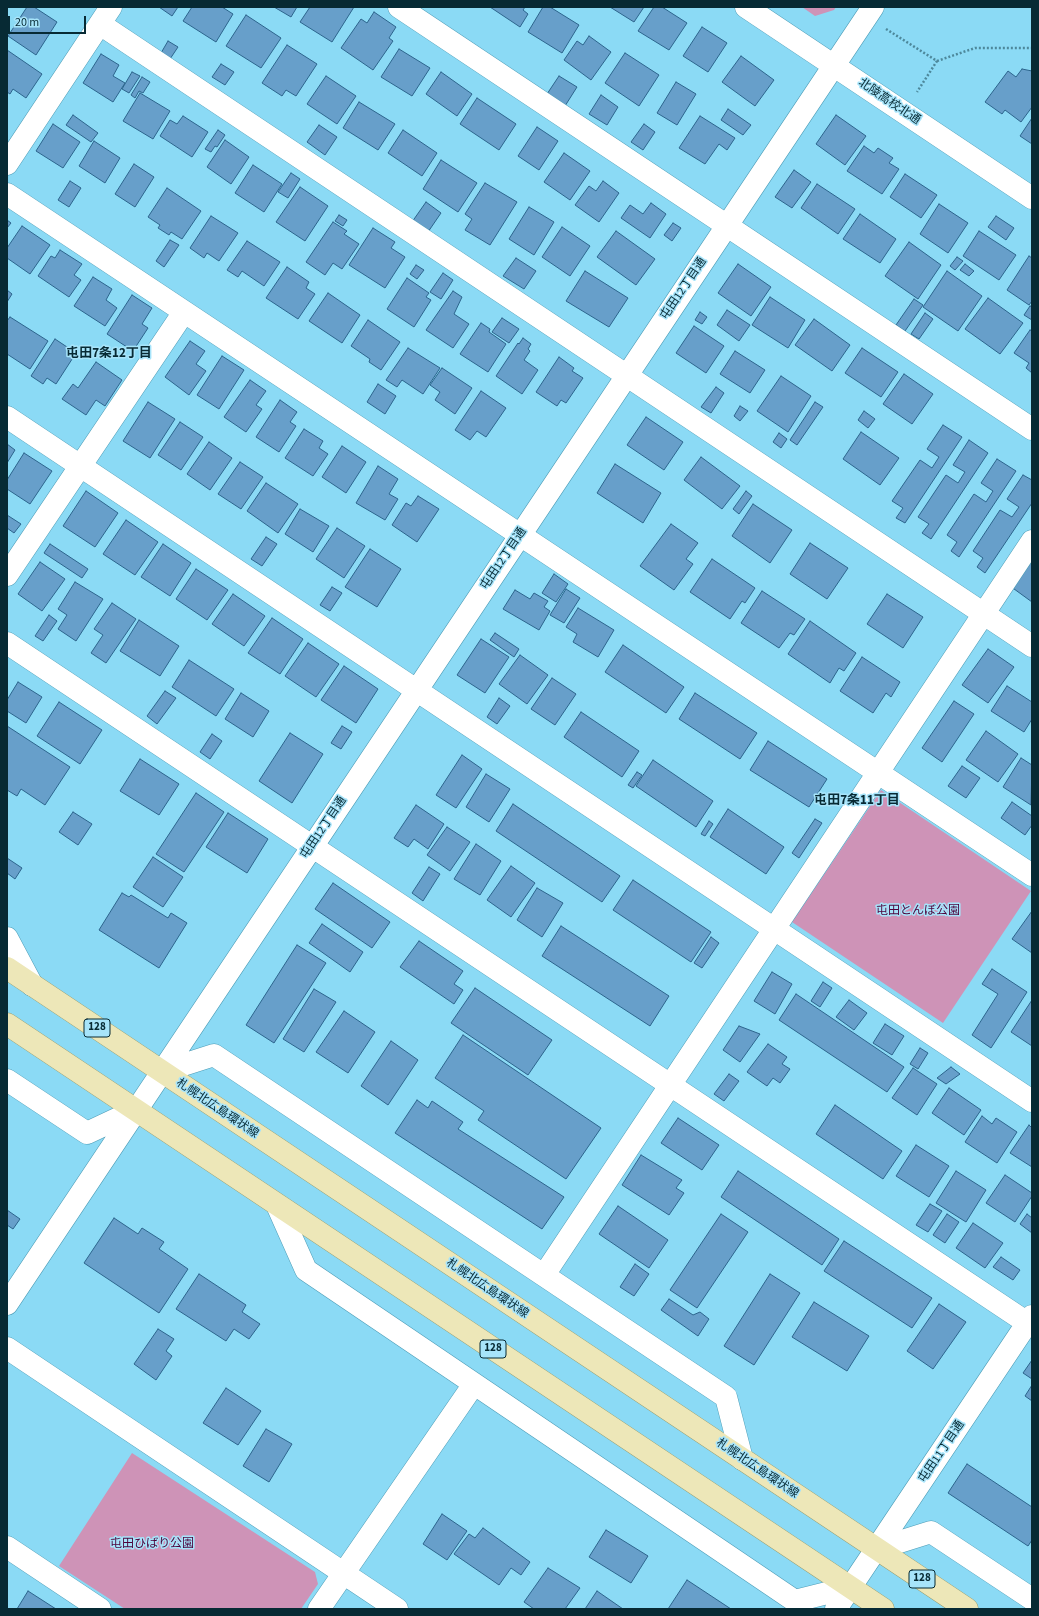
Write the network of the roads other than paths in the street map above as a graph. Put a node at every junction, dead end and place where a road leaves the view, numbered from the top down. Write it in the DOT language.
graph roads {
  1 [pos="399,7"];
  2 [pos="746,7"];
  3 [pos="873,7"];
  4 [pos="105,15"];
  5 [pos="834,66"];
  6 [pos="7,164"];
  7 [pos="7,194"];
  8 [pos="1032,198"];
  9 [pos="727,225"];
  10 [pos="184,312"];
  11 [pos="627,375"];
  12 [pos="7,417"];
  13 [pos="1032,429"];
  14 [pos="81,466"];
  15 [pos="520,535"];
  16 [pos="1032,541"];
  17 [pos="7,575"];
  18 [pos="983,613"];
  19 [pos="7,643"];
  20 [pos="1032,646"];
  21 [pos="416,691"];
  22 [pos="878,773"];
  23 [pos="312,846"];
  24 [pos="1032,875"];
  25 [pos="773,929"];
  26 [pos="7,938"];
  27 [pos="7,968"];
  28 [pos="32,985"];
  29 [pos="7,1024"];
  30 [pos="162,1072"];
  31 [pos="7,1080"];
  32 [pos="671,1085"];
  33 [pos="1032,1102"];
  34 [pos="136,1110"];
  35 [pos="277,1205"];
  36 [pos="544,1275"];
  37 [pos="7,1304"];
  38 [pos="1031,1322"];
  39 [pos="7,1348"];
  40 [pos="474,1384"];
  41 [pos="742,1459"];
  42 [pos="7,1547"];
  43 [pos="877,1549"];
  44 [pos="344,1573"];
  45 [pos="851,1588"];
  46 [pos="1032,1599"];
  47 [pos="100,1609"];
  48 [pos="319,1609"];
  49 [pos="397,1609"];
  50 [pos="836,1609"];
  51 [pos="883,1609"];
  52 [pos="967,1609"];
  1 -- 9 [label="street"];
  2 -- 5 [label="street, 北陵高校北通"];
  3 -- 5 [label="street, 屯田12丁目通"];
  4 -- 6 [label="street"];
  4 -- 11 [label="street"];
  5 -- 8 [label="street, 北陵高校北通"];
  5 -- 9 [label="street, 屯田12丁目通"];
  7 -- 10 [label="street"];
  9 -- 11 [label="street, 屯田12丁目通"];
  9 -- 13 [label="street"];
  10 -- 14 [label="street"];
  10 -- 15 [label="street"];
  11 -- 15 [label="street, 屯田12丁目通"];
  11 -- 18 [label="street"];
  12 -- 14 [label="street"];
  14 -- 17 [label="street"];
  14 -- 21 [label="street"];
  15 -- 21 [label="street, 屯田12丁目通"];
  15 -- 22 [label="street"];
  16 -- 18 [label="street"];
  18 -- 20 [label="street"];
  18 -- 22 [label="street"];
  19 -- 23 [label="street"];
  21 -- 23 [label="street, 屯田12丁目通"];
  21 -- 25 [label="street"];
  22 -- 24 [label="street"];
  22 -- 25 [label="street"];
  23 -- 30 [label="street, 屯田12丁目通"];
  23 -- 32 [label="street"];
  25 -- 32 [label="street"];
  25 -- 33 [label="street"];
  26 -- 28 [label="street"];
  27 -- 28 [label="main road, 札幌北広島環状線 / 128"];
  28 -- 30 [label="main road, 札幌北広島環状線 / 128"];
  29 -- 34 [label="main road, 128"];
  30 -- 34 [label="street, 屯田12丁目通"];
  30 -- 36 [label="street"];
  30 -- 41 [label="main road, 札幌北広島環状線 / 128"];
  31 -- 34 [label="street"];
  32 -- 36 [label="street"];
  32 -- 38 [label="street"];
  34 -- 35 [label="main road, 128"];
  34 -- 37 [label="street, 屯田12丁目通"];
  35 -- 40 [label="street"];
  35 -- 45 [label="main road, 128"];
  36 -- 41 [label="street"];
  38 -- 43 [label="street, 屯田11丁目通"];
  39 -- 44 [label="street"];
  40 -- 44 [label="street"];
  40 -- 45 [label="street"];
  41 -- 43 [label="main road, 札幌北広島環状線 / 128"];
  42 -- 47 [label="street"];
  43 -- 45 [label="street, 屯田11丁目通"];
  43 -- 46 [label="street"];
  43 -- 52 [label="main road, 札幌北広島環状線 / 128"];
  44 -- 48 [label="street"];
  44 -- 49 [label="street"];
  45 -- 50 [label="street, 屯田11丁目通"];
  45 -- 51 [label="main road, 128"];
}
